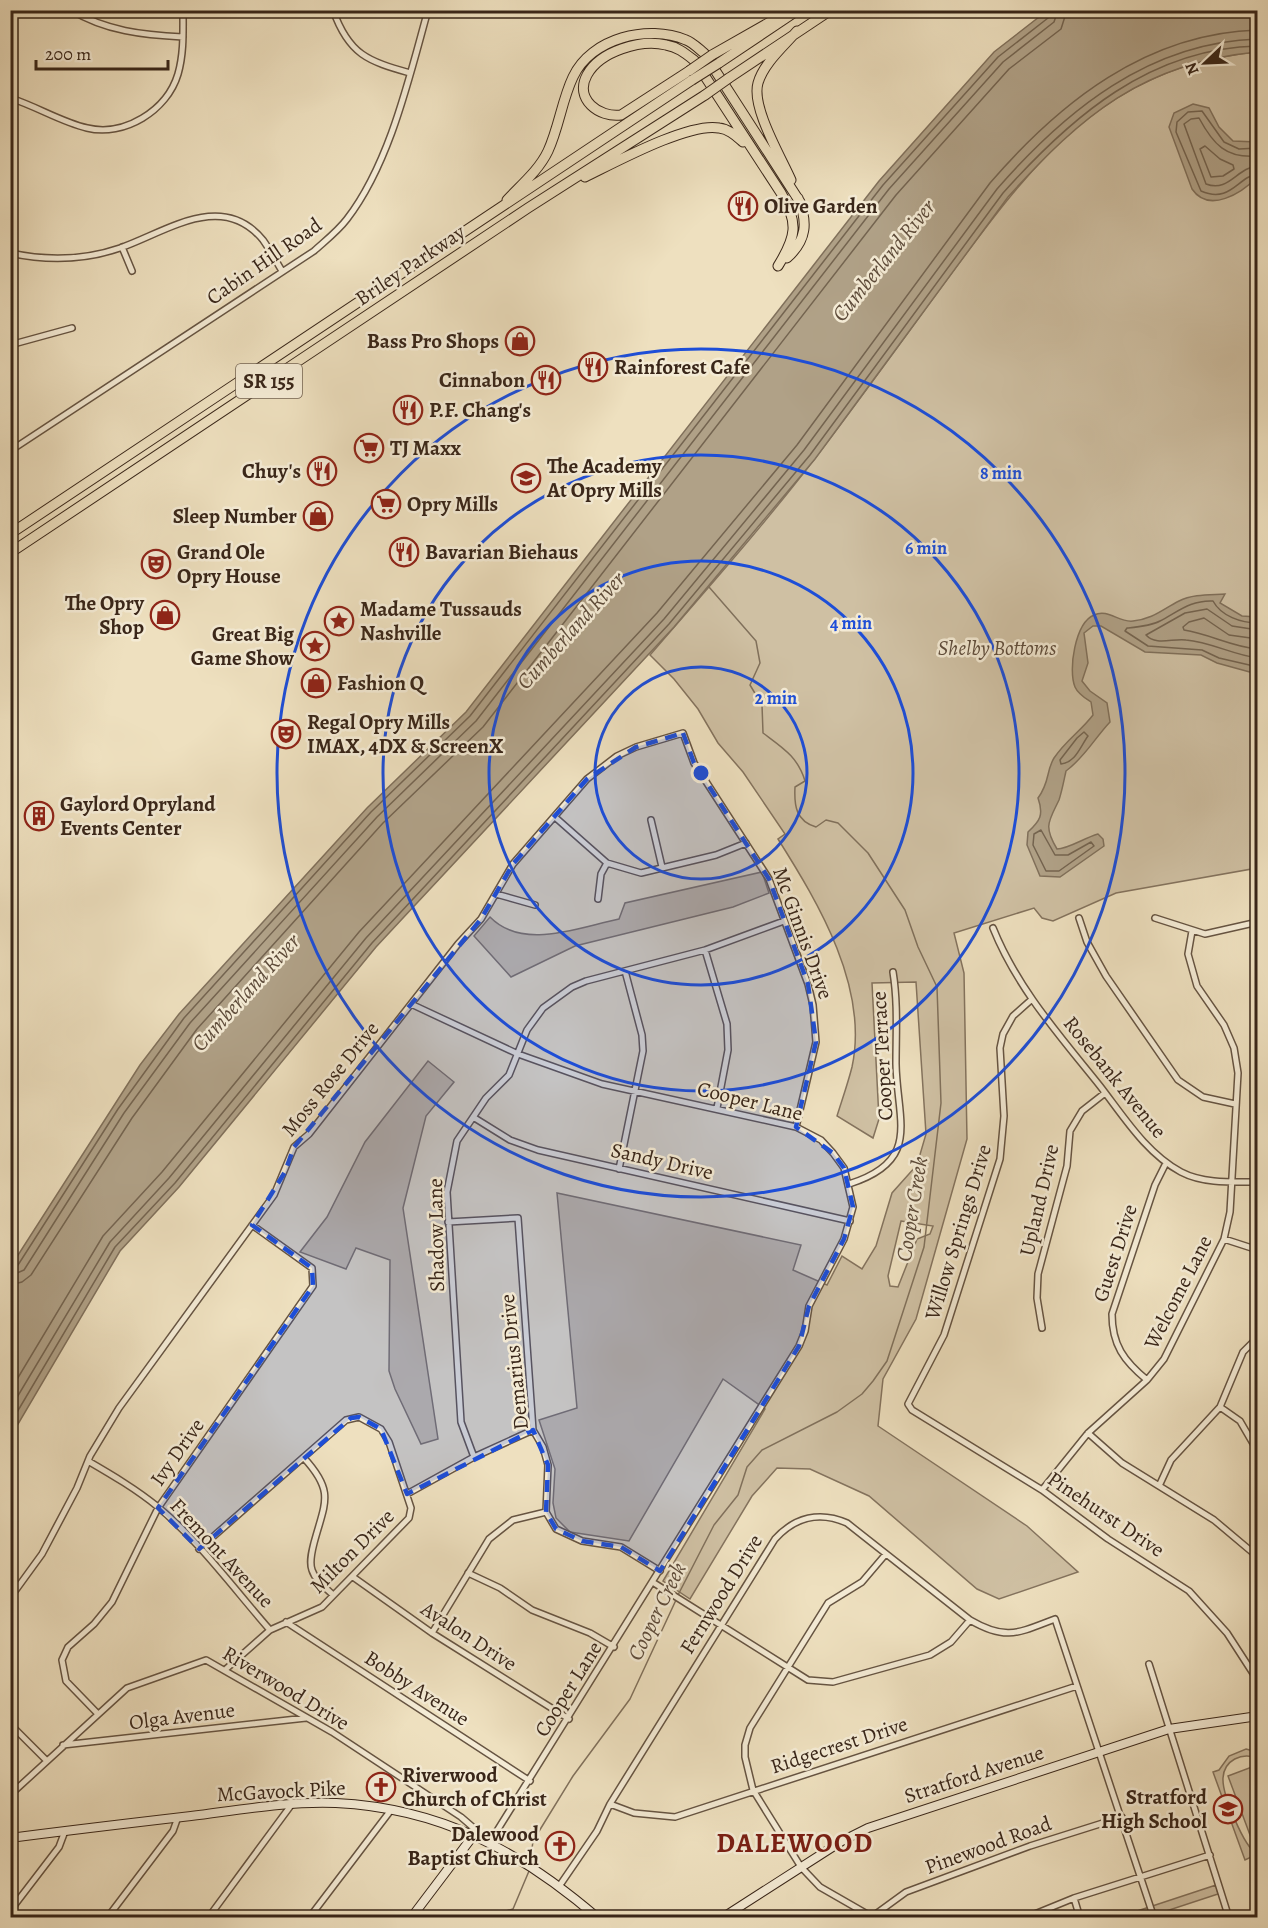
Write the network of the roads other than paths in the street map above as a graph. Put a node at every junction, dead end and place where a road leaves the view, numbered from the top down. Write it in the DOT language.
graph roads {
  1 [pos="71,10"];
  2 [pos="183,10"];
  3 [pos="333,10"];
  4 [pos="428,10"];
  5 [pos="798,10"];
  6 [pos="831,10"];
  7 [pos="797,31"];
  8 [pos="183,37"];
  9 [pos="410,74"];
  10 [pos="691,76"];
  11 [pos="10,98"];
  12 [pos="758,160"];
  13 [pos="800,202"];
  14 [pos="528,208"];
  15 [pos="495,213"];
  16 [pos="805,222"];
  17 [pos="794,223"];
  18 [pos="122,247"];
  19 [pos="10,253"];
  20 [pos="132,271"];
  21 [pos="282,272"];
  22 [pos="72,328"];
  23 [pos="10,345"];
  24 [pos="10,451"];
  25 [pos="10,534"];
  26 [pos="10,553"];
  27 [pos="683,733"];
  28 [pos="556,818"];
  29 [pos="651,820"];
  30 [pos="747,843"];
  31 [pos="607,863"];
  32 [pos="662,867"];
  33 [pos="496,894"];
  34 [pos="598,899"];
  35 [pos="535,905"];
  36 [pos="1079,918"];
  37 [pos="1155,918"];
  38 [pos="784,921"];
  39 [pos="1257,922"];
  40 [pos="993,928"];
  41 [pos="1192,932"];
  42 [pos="705,950"];
  43 [pos="625,971"];
  44 [pos="893,972"];
  45 [pos="1031,1000"];
  46 [pos="411,1004"];
  47 [pos="518,1054"];
  48 [pos="636,1091"];
  49 [pos="1105,1093"];
  50 [pos="1235,1104"];
  51 [pos="717,1108"];
  52 [pos="474,1117"];
  53 [pos="796,1127"];
  54 [pos="1166,1163"];
  55 [pos="619,1169"];
  56 [pos="1232,1182"];
  57 [pos="1257,1182"];
  58 [pos="849,1184"];
  59 [pos="850,1221"];
  60 [pos="448,1222"];
  61 [pos="252,1225"];
  62 [pos="1224,1239"];
  63 [pos="1257,1250"];
  64 [pos="1042,1328"];
  65 [pos="1257,1337"];
  66 [pos="1147,1380"];
  67 [pos="908,1404"];
  68 [pos="1220,1407"];
  69 [pos="533,1430"];
  70 [pos="1088,1433"];
  71 [pos="1257,1452"];
  72 [pos="474,1457"];
  73 [pos="304,1458"];
  74 [pos="88,1461"];
  75 [pos="1159,1486"];
  76 [pos="1042,1490"];
  77 [pos="407,1494"];
  78 [pos="159,1508"];
  79 [pos="546,1512"];
  80 [pos="199,1549"];
  81 [pos="885,1555"];
  82 [pos="1257,1557"];
  83 [pos="660,1571"];
  84 [pos="468,1573"];
  85 [pos="353,1577"];
  86 [pos="654,1583"];
  87 [pos="333,1595"];
  88 [pos="10,1598"];
  89 [pos="970,1620"];
  90 [pos="286,1622"];
  91 [pos="720,1626"];
  92 [pos="270,1630"];
  93 [pos="432,1633"];
  94 [pos="614,1647"];
  95 [pos="1149,1664"];
  96 [pos="788,1668"];
  97 [pos="226,1669"];
  98 [pos="1257,1681"];
  99 [pos="1077,1686"];
  100 [pos="97,1713"];
  101 [pos="1257,1716"];
  102 [pos="306,1718"];
  103 [pos="569,1719"];
  104 [pos="12,1727"];
  105 [pos="1169,1729"];
  106 [pos="63,1745"];
  107 [pos="1101,1752"];
  108 [pos="46,1760"];
  109 [pos="530,1781"];
  110 [pos="753,1790"];
  111 [pos="10,1795"];
  112 [pos="292,1804"];
  113 [pos="610,1804"];
  114 [pos="391,1810"];
  115 [pos="178,1817"];
  116 [pos="461,1817"];
  117 [pos="1122,1817"];
  118 [pos="459,1828"];
  119 [pos="65,1831"];
  120 [pos="474,1832"];
  121 [pos="10,1838"];
  122 [pos="490,1842"];
  123 [pos="1210,1855"];
  124 [pos="801,1867"];
  125 [pos="1141,1876"];
  126 [pos="560,1885"];
  127 [pos="1074,1898"];
  128 [pos="10,1911"];
  129 [pos="107,1917"];
  130 [pos="208,1917"];
  131 [pos="309,1917"];
  132 [pos="411,1917"];
  133 [pos="598,1917"];
  134 [pos="722,1917"];
  135 [pos="873,1917"];
  136 [pos="1025,1917"];
  137 [pos="1080,1917"];
  138 [pos="1154,1917"];
  139 [pos="1229,1917"];
  1 -- 8 [label="street"];
  2 -- 8 [label="street"];
  3 -- 9 [label="street"];
  4 -- 9 [label="street, Cabin Hill Road"];
  5 -- 10 [label="highway, Briley Parkway / SR 155, bridge"];
  6 -- 7 [label="highway, Briley Parkway / SR 155"];
  7 -- 13 [label="highway"];
  7 -- 14 [label="highway, Briley Parkway / SR 155, bridge"];
  8 -- 11 [label="street"];
  9 -- 21 [label="street, Cabin Hill Road"];
  10 -- 12 [label="highway"];
  10 -- 15 [label="highway, Briley Parkway / SR 155"];
  12 -- 14 [label="highway"];
  12 -- 17 [label="highway"];
  13 -- 15 [label="highway"];
  13 -- 16 [label="highway"];
  14 -- 26 [label="highway, Briley Parkway / SR 155"];
  15 -- 25 [label="highway, Briley Parkway / SR 155"];
  16 -- 17 [label="highway"];
  16 -- 17 [label="highway"];
  18 -- 19 [label="street"];
  18 -- 20 [label="street"];
  18 -- 21 [label="street"];
  21 -- 24 [label="street, Cabin Hill Road"];
  22 -- 23 [label="street"];
  27 -- 28 [label="street, Moss Rose Drive"];
  27 -- 30 [label="street, Mc Ginnis Drive"];
  28 -- 31 [label="street"];
  28 -- 33 [label="street, Moss Rose Drive"];
  29 -- 32 [label="street"];
  30 -- 32 [label="street"];
  30 -- 38 [label="street, Mc Ginnis Drive"];
  31 -- 32 [label="street"];
  31 -- 34 [label="street"];
  33 -- 35 [label="street"];
  33 -- 46 [label="street, Moss Rose Drive"];
  36 -- 50 [label="street"];
  37 -- 41 [label="street"];
  38 -- 42 [label="street, Shadow Lane"];
  38 -- 53 [label="street, Mc Ginnis Drive"];
  39 -- 41 [label="street"];
  40 -- 45 [label="street, Rosebank Avenue"];
  41 -- 50 [label="street, Welcome Lane"];
  42 -- 43 [label="street, Shadow Lane"];
  42 -- 51 [label="street"];
  43 -- 47 [label="street, Shadow Lane"];
  43 -- 48 [label="street"];
  44 -- 58 [label="street, Cooper Terrace"];
  45 -- 49 [label="street, Rosebank Avenue"];
  45 -- 67 [label="street, Willow Springs Drive"];
  46 -- 47 [label="street, Cooper Lane"];
  46 -- 61 [label="street, Moss Rose Drive"];
  47 -- 48 [label="street, Cooper Lane"];
  47 -- 52 [label="street, Shadow Lane"];
  48 -- 51 [label="street, Cooper Lane"];
  48 -- 55 [label="street"];
  49 -- 54 [label="street, Rosebank Avenue"];
  49 -- 64 [label="street, Upland Drive"];
  50 -- 56 [label="street, Welcome Lane"];
  51 -- 53 [label="street, Cooper Lane"];
  52 -- 55 [label="street, Sandy Drive"];
  52 -- 60 [label="street, Shadow Lane"];
  53 -- 58 [label="street, Cooper Lane"];
  54 -- 56 [label="street, Rosebank Avenue"];
  54 -- 66 [label="street, Guest Drive"];
  55 -- 59 [label="street, Sandy Drive"];
  56 -- 57 [label="street, Rosebank Avenue"];
  56 -- 62 [label="street, Welcome Lane"];
  58 -- 59 [label="street, Cooper Lane"];
  59 -- 83 [label="street, Cooper Lane"];
  60 -- 69 [label="street, Demarius Drive"];
  60 -- 72 [label="street, Shadow Lane"];
  61 -- 74 [label="street, Moss Rose Drive"];
  61 -- 78 [label="street, Ivy Drive"];
  62 -- 63 [label="street"];
  62 -- 66 [label="street, Welcome Lane"];
  65 -- 68 [label="street"];
  66 -- 70 [label="street, Welcome Lane"];
  67 -- 76 [label="street, Pinehurst Drive"];
  68 -- 71 [label="street"];
  68 -- 75 [label="street"];
  69 -- 72 [label="street"];
  69 -- 79 [label="street, Demarius Drive"];
  70 -- 75 [label="street"];
  70 -- 76 [label="street, Welcome Lane"];
  72 -- 77 [label="street"];
  73 -- 77 [label="street, Milton Drive"];
  73 -- 80 [label="street, Milton Drive"];
  73 -- 87 [label="street"];
  74 -- 78 [label="street, Fremont Avenue"];
  74 -- 88 [label="street, Moss Rose Drive"];
  75 -- 82 [label="street"];
  76 -- 98 [label="street, Pinehurst Drive"];
  77 -- 85 [label="street, Milton Drive"];
  78 -- 80 [label="street, Fremont Avenue"];
  78 -- 100 [label="street, Ivy Drive"];
  79 -- 83 [label="street"];
  79 -- 84 [label="street"];
  80 -- 92 [label="street, Fremont Avenue"];
  81 -- 89 [label="street, Fernwood Drive"];
  81 -- 91 [label="street, Fernwood Drive"];
  81 -- 96 [label="street"];
  83 -- 86 [label="street, Cooper Lane"];
  84 -- 93 [label="street"];
  84 -- 94 [label="street"];
  85 -- 87 [label="street, Milton Drive"];
  85 -- 93 [label="street, Avalon Drive"];
  86 -- 91 [label="street"];
  86 -- 94 [label="street, Cooper Lane"];
  87 -- 90 [label="street, Milton Drive"];
  89 -- 96 [label="street"];
  89 -- 99 [label="street, Fernwood Drive"];
  90 -- 92 [label="street, Milton Drive"];
  90 -- 109 [label="street, Bobby Avenue"];
  91 -- 96 [label="street"];
  91 -- 113 [label="street, Fernwood Drive"];
  92 -- 97 [label="street, Milton Drive"];
  93 -- 103 [label="street, Avalon Drive"];
  94 -- 103 [label="street, Cooper Lane"];
  95 -- 105 [label="street"];
  96 -- 110 [label="street"];
  97 -- 100 [label="street, Riverwood Drive"];
  97 -- 102 [label="street, Riverwood Drive"];
  99 -- 107 [label="street"];
  99 -- 110 [label="street, Ridgecrest Drive"];
  100 -- 106 [label="street, Riverwood Drive"];
  101 -- 105 [label="street, Stratford Avenue"];
  102 -- 106 [label="street, Olga Avenue"];
  102 -- 116 [label="street, Riverwood Drive"];
  103 -- 109 [label="street, Cooper Lane"];
  104 -- 108 [label="street"];
  105 -- 107 [label="street, Stratford Avenue"];
  105 -- 123 [label="street"];
  106 -- 108 [label="street, Riverwood Drive"];
  107 -- 117 [label="street"];
  107 -- 124 [label="street, Stratford Avenue"];
  108 -- 111 [label="street, Riverwood Drive"];
  109 -- 122 [label="street, Cooper Lane"];
  110 -- 113 [label="street, Ridgecrest Drive"];
  110 -- 124 [label="street"];
  112 -- 114 [label="street, McGavock Pike"];
  112 -- 115 [label="street, McGavock Pike"];
  112 -- 130 [label="street"];
  113 -- 126 [label="street, Fernwood Drive"];
  114 -- 118 [label="street, McGavock Pike"];
  114 -- 131 [label="street"];
  115 -- 119 [label="street, McGavock Pike"];
  115 -- 129 [label="street"];
  116 -- 118 [label="street"];
  116 -- 120 [label="street, Riverwood Drive"];
  117 -- 125 [label="street"];
  117 -- 135 [label="street, Pinewood Road"];
  118 -- 120 [label="street, McGavock Pike"];
  119 -- 121 [label="street, McGavock Pike"];
  119 -- 128 [label="street"];
  120 -- 122 [label="street, McGavock Pike"];
  120 -- 132 [label="street"];
  122 -- 126 [label="street, McGavock Pike"];
  123 -- 125 [label="street"];
  123 -- 139 [label="street"];
  124 -- 134 [label="street, Stratford Avenue"];
  124 -- 135 [label="street"];
  125 -- 127 [label="street"];
  125 -- 138 [label="street"];
  126 -- 133 [label="street, McGavock Pike"];
  127 -- 136 [label="street"];
  127 -- 137 [label="street"];
}
